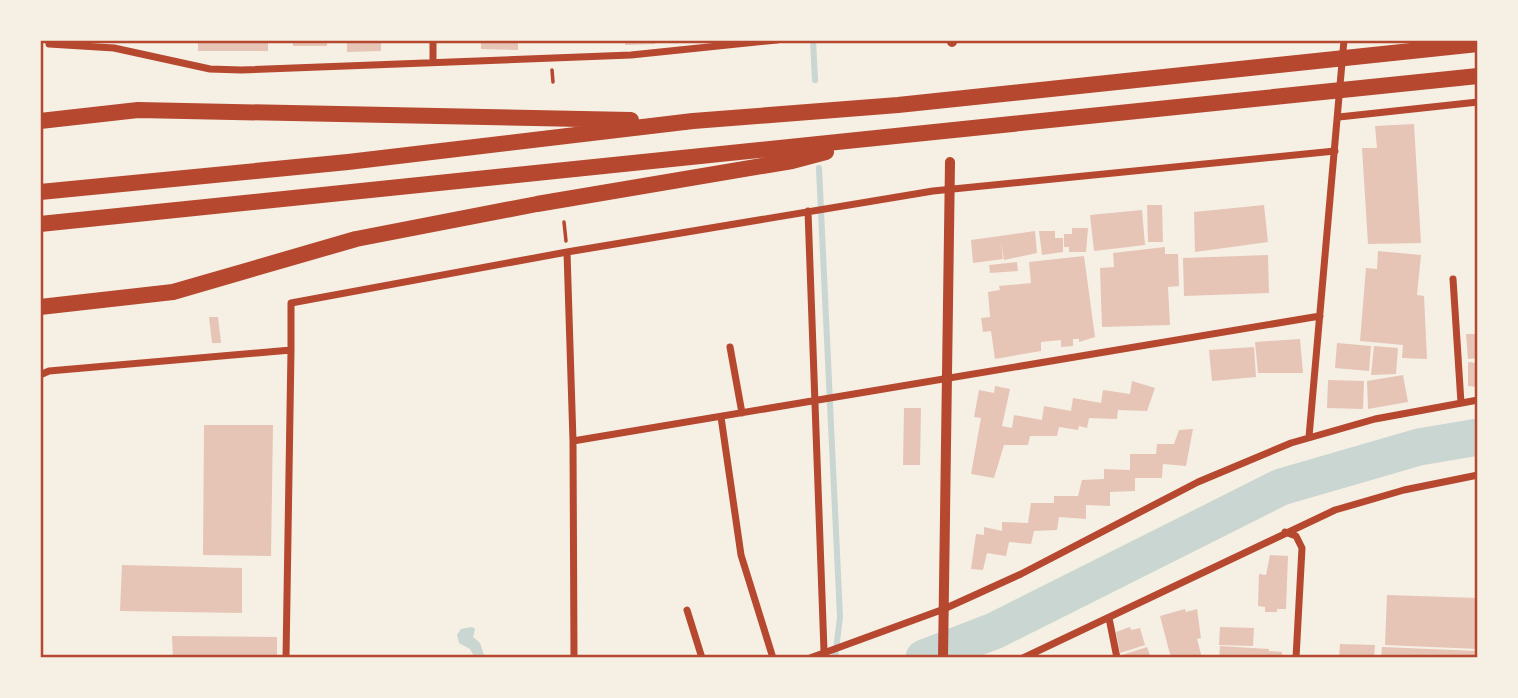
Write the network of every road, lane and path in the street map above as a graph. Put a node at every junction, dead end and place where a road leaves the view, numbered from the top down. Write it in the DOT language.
graph roads {
  1 [pos="49,40"];
  2 [pos="433,40"];
  3 [pos="777,40"];
  4 [pos="1344,40"];
  5 [pos="1478,44"];
  6 [pos="433,62"];
  7 [pos="1478,76"];
  8 [pos="1478,102"];
  9 [pos="1339,117"];
  10 [pos="40,121"];
  11 [pos="693,121"];
  12 [pos="876,139"];
  13 [pos="1335,151"];
  14 [pos="950,162"];
  15 [pos="950,191"];
  16 [pos="40,192"];
  17 [pos="811,210"];
  18 [pos="40,224"];
  19 [pos="567,252"];
  20 [pos="1453,279"];
  21 [pos="40,307"];
  22 [pos="1320,316"];
  23 [pos="730,347"];
  24 [pos="291,350"];
  25 [pos="40,375"];
  26 [pos="948,376"];
  27 [pos="818,399"];
  28 [pos="1478,400"];
  29 [pos="1461,403"];
  30 [pos="742,413"];
  31 [pos="721,417"];
  32 [pos="1309,437"];
  33 [pos="573,441"];
  34 [pos="1478,475"];
  35 [pos="1284,532"];
  36 [pos="687,610"];
  37 [pos="943,615"];
  38 [pos="1109,618"];
  39 [pos="827,649"];
  40 [pos="286,658"];
  41 [pos="574,658"];
  42 [pos="702,658"];
  43 [pos="773,658"];
  44 [pos="810,658"];
  45 [pos="943,658"];
  46 [pos="1023,658"];
  47 [pos="1118,658"];
  48 [pos="1296,658"];
  1 -- 6 [label="street"];
  2 -- 6 [label="street"];
  3 -- 6 [label="street"];
  4 -- 9 [label="street"];
  5 -- 11 [label="highway"];
  7 -- 12 [label="highway"];
  8 -- 9 [label="street"];
  9 -- 13 [label="street"];
  10 -- 11 [label="highway"];
  11 -- 16 [label="highway"];
  12 -- 18 [label="highway"];
  12 -- 21 [label="highway"];
  13 -- 15 [label="street"];
  13 -- 22 [label="street"];
  14 -- 15 [label="street"];
  15 -- 17 [label="street"];
  15 -- 26 [label="street"];
  17 -- 19 [label="street"];
  17 -- 27 [label="street"];
  19 -- 24 [label="street"];
  19 -- 33 [label="street"];
  20 -- 29 [label="street"];
  22 -- 26 [label="street"];
  22 -- 32 [label="street"];
  23 -- 30 [label="street"];
  24 -- 25 [label="street"];
  24 -- 40 [label="street"];
  26 -- 27 [label="street"];
  26 -- 37 [label="street"];
  27 -- 30 [label="street"];
  27 -- 39 [label="street"];
  28 -- 29 [label="street"];
  29 -- 32 [label="street"];
  30 -- 31 [label="street"];
  31 -- 33 [label="street"];
  31 -- 43 [label="street"];
  32 -- 37 [label="street"];
  33 -- 41 [label="street"];
  34 -- 35 [label="street"];
  35 -- 38 [label="street"];
  35 -- 48 [label="street"];
  36 -- 42 [label="street"];
  37 -- 39 [label="street"];
  37 -- 45 [label="street"];
  38 -- 46 [label="street"];
  38 -- 47 [label="street"];
  39 -- 44 [label="street"];
}
